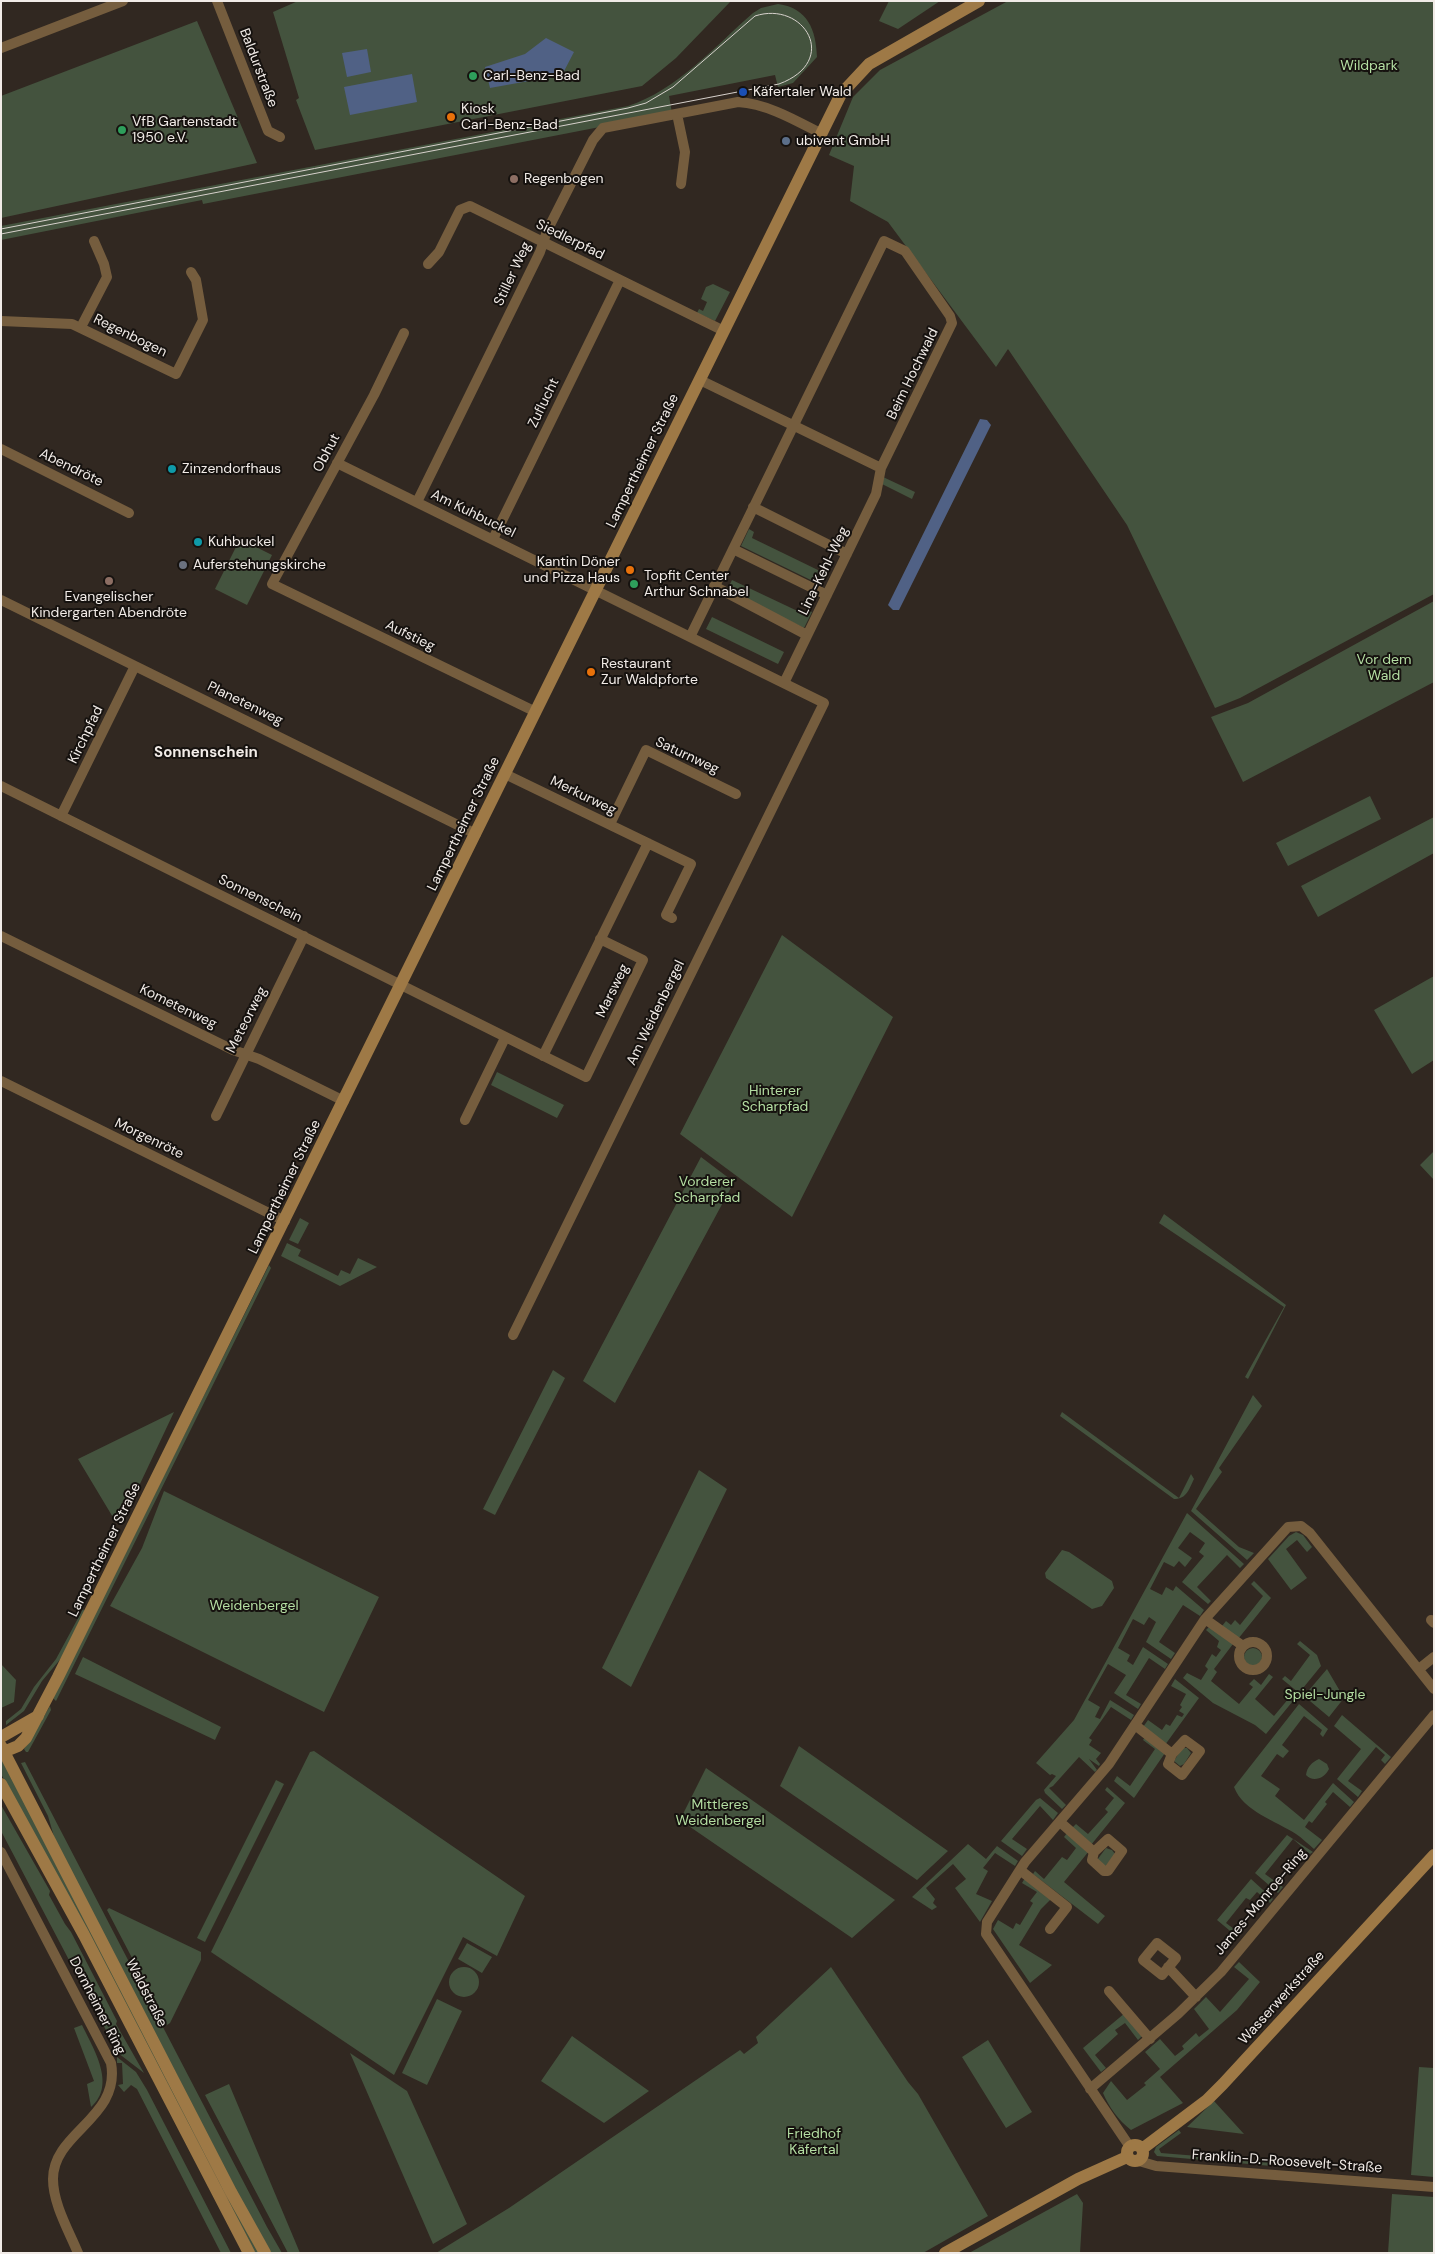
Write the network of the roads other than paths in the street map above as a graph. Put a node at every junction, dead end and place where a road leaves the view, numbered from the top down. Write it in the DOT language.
graph roads {
  1 [pos="123,1"];
  2 [pos="217,1"];
  3 [pos="979,1"];
  4 [pos="1,48"];
  5 [pos="677,114"];
  6 [pos="822,134"];
  7 [pos="280,137"];
  8 [pos="681,184"];
  9 [pos="94,241"];
  10 [pos="544,242"];
  11 [pos="428,264"];
  12 [pos="191,272"];
  13 [pos="620,280"];
  14 [pos="1,321"];
  15 [pos="81,327"];
  16 [pos="724,331"];
  17 [pos="404,333"];
  18 [pos="700,380"];
  19 [pos="792,425"];
  20 [pos="1,449"];
  21 [pos="338,463"];
  22 [pos="881,468"];
  23 [pos="417,502"];
  24 [pos="753,508"];
  25 [pos="128,512"];
  26 [pos="493,538"];
  27 [pos="733,549"];
  28 [pos="847,554"];
  29 [pos="272,584"];
  30 [pos="714,586"];
  31 [pos="597,590"];
  32 [pos="827,595"];
  33 [pos="1,600"];
  34 [pos="807,635"];
  35 [pos="690,637"];
  36 [pos="135,666"];
  37 [pos="784,683"];
  38 [pos="536,712"];
  39 [pos="506,774"];
  40 [pos="1,786"];
  41 [pos="736,794"];
  42 [pos="61,816"];
  43 [pos="610,824"];
  44 [pos="476,834"];
  45 [pos="648,843"];
  46 [pos="672,918"];
  47 [pos="1,936"];
  48 [pos="304,936"];
  49 [pos="600,939"];
  50 [pos="401,985"];
  51 [pos="505,1038"];
  52 [pos="246,1054"];
  53 [pos="543,1056"];
  54 [pos="586,1078"];
  55 [pos="1,1081"];
  56 [pos="344,1101"];
  57 [pos="216,1116"];
  58 [pos="465,1120"];
  59 [pos="285,1221"];
  60 [pos="513,1335"];
  61 [pos="1205,1618"];
  62 [pos="1243,1646"];
  63 [pos="1434,1657"];
  64 [pos="1419,1668"];
  65 [pos="1434,1689"];
  66 [pos="1434,1715"];
  67 [pos="38,1716"];
  68 [pos="1135,1725"];
  69 [pos="1,1737"];
  70 [pos="2,1751"];
  71 [pos="1172,1754"];
  72 [pos="1,1784"];
  73 [pos="1060,1822"];
  74 [pos="1,1852"];
  75 [pos="1094,1852"];
  76 [pos="1434,1856"];
  77 [pos="1020,1870"];
  78 [pos="1050,1929"];
  79 [pos="1168,1967"];
  80 [pos="1109,1991"];
  81 [pos="1196,1997"];
  82 [pos="1150,2039"];
  83 [pos="1090,2089"];
  84 [pos="1135,2153"];
  85 [pos="1434,2187"];
  86 [pos="78,2253"];
  87 [pos="249,2253"];
  88 [pos="265,2253"];
  89 [pos="945,2253"];
  1 -- 4 [label="street"];
  2 -- 7 [label="street, Baldurstraße"];
  3 -- 6 [label="street, Lampertheimer Straße"];
  5 -- 6 [label="street, Stiller Weg"];
  5 -- 8 [label="street"];
  5 -- 10 [label="street, Stiller Weg"];
  6 -- 16 [label="street, Lampertheimer Straße"];
  9 -- 15 [label="street, Regenbogen"];
  10 -- 11 [label="street, Siedlerpfad"];
  10 -- 13 [label="street, Siedlerpfad"];
  10 -- 23 [label="street, Stiller Weg"];
  12 -- 15 [label="street, Regenbogen"];
  13 -- 16 [label="street, Siedlerpfad"];
  13 -- 26 [label="street, Zuflucht"];
  14 -- 15 [label="street, Regenbogen"];
  16 -- 18 [label="street, Lampertheimer Straße"];
  17 -- 21 [label="street, Obhut"];
  18 -- 19 [label="street"];
  18 -- 31 [label="street, Lampertheimer Straße"];
  19 -- 22 [label="street"];
  19 -- 22 [label="street, Beim Hochwald"];
  19 -- 24 [label="street"];
  20 -- 25 [label="street, Abendröte"];
  21 -- 23 [label="street, Am Kuhbuckel"];
  21 -- 29 [label="street, Obhut"];
  22 -- 28 [label="street, Lina-Kehl-Weg"];
  23 -- 26 [label="street, Am Kuhbuckel"];
  24 -- 27 [label="street"];
  24 -- 28 [label="street"];
  26 -- 31 [label="street, Am Kuhbuckel"];
  27 -- 30 [label="street"];
  27 -- 32 [label="street"];
  28 -- 32 [label="street, Lina-Kehl-Weg"];
  29 -- 38 [label="street, Aufstieg"];
  30 -- 34 [label="street"];
  30 -- 35 [label="street"];
  31 -- 35 [label="street"];
  31 -- 38 [label="street, Lampertheimer Straße"];
  32 -- 34 [label="street, Lina-Kehl-Weg"];
  33 -- 36 [label="street, Planetenweg"];
  34 -- 37 [label="street, Lina-Kehl-Weg"];
  35 -- 37 [label="street"];
  36 -- 42 [label="street, Kirchpfad"];
  36 -- 44 [label="street, Planetenweg"];
  37 -- 60 [label="street, Am Weidenbergel"];
  38 -- 39 [label="street, Lampertheimer Straße"];
  39 -- 43 [label="street, Merkurweg"];
  39 -- 44 [label="street, Lampertheimer Straße"];
  40 -- 42 [label="street, Sonnenschein"];
  41 -- 43 [label="street, Saturnweg"];
  42 -- 48 [label="street, Sonnenschein"];
  43 -- 45 [label="street, Merkurweg"];
  44 -- 50 [label="street, Lampertheimer Straße"];
  45 -- 46 [label="street, Merkurweg"];
  45 -- 49 [label="street"];
  47 -- 52 [label="street, Kometenweg"];
  48 -- 50 [label="street, Sonnenschein"];
  48 -- 52 [label="street, Meteorweg"];
  49 -- 53 [label="street"];
  49 -- 54 [label="street, Marsweg"];
  50 -- 51 [label="street, Sonnenschein"];
  50 -- 56 [label="street, Lampertheimer Straße"];
  51 -- 53 [label="street, Sonnenschein"];
  51 -- 58 [label="street"];
  52 -- 56 [label="street, Kometenweg"];
  52 -- 57 [label="street, Meteorweg"];
  53 -- 54 [label="street, Sonnenschein"];
  55 -- 59 [label="street, Morgenröte"];
  56 -- 59 [label="street, Lampertheimer Straße"];
  59 -- 67 [label="street, Lampertheimer Straße"];
  61 -- 62 [label="street"];
  61 -- 64 [label="street"];
  61 -- 68 [label="street"];
  63 -- 64 [label="street"];
  64 -- 65 [label="street"];
  66 -- 81 [label="street, James-Monroe-Ring"];
  67 -- 69 [label="street"];
  67 -- 70 [label="street, Lampertheimer Straße"];
  68 -- 71 [label="street"];
  68 -- 73 [label="street"];
  70 -- 88 [label="street, Waldstraße"];
  72 -- 87 [label="street, Waldstraße"];
  73 -- 75 [label="street"];
  73 -- 77 [label="street"];
  74 -- 86 [label="street, Dornheimer Ring"];
  76 -- 84 [label="street, Wasserwerkstraße"];
  77 -- 78 [label="street"];
  77 -- 83 [label="street"];
  79 -- 81 [label="street"];
  80 -- 82 [label="street"];
  81 -- 82 [label="street, James-Monroe-Ring"];
  82 -- 83 [label="street, James-Monroe-Ring"];
  83 -- 84 [label="street"];
  84 -- 85 [label="street, Franklin-D.-Roosevelt-Straße"];
  84 -- 89 [label="street, Wasserwerkstraße"];
}
